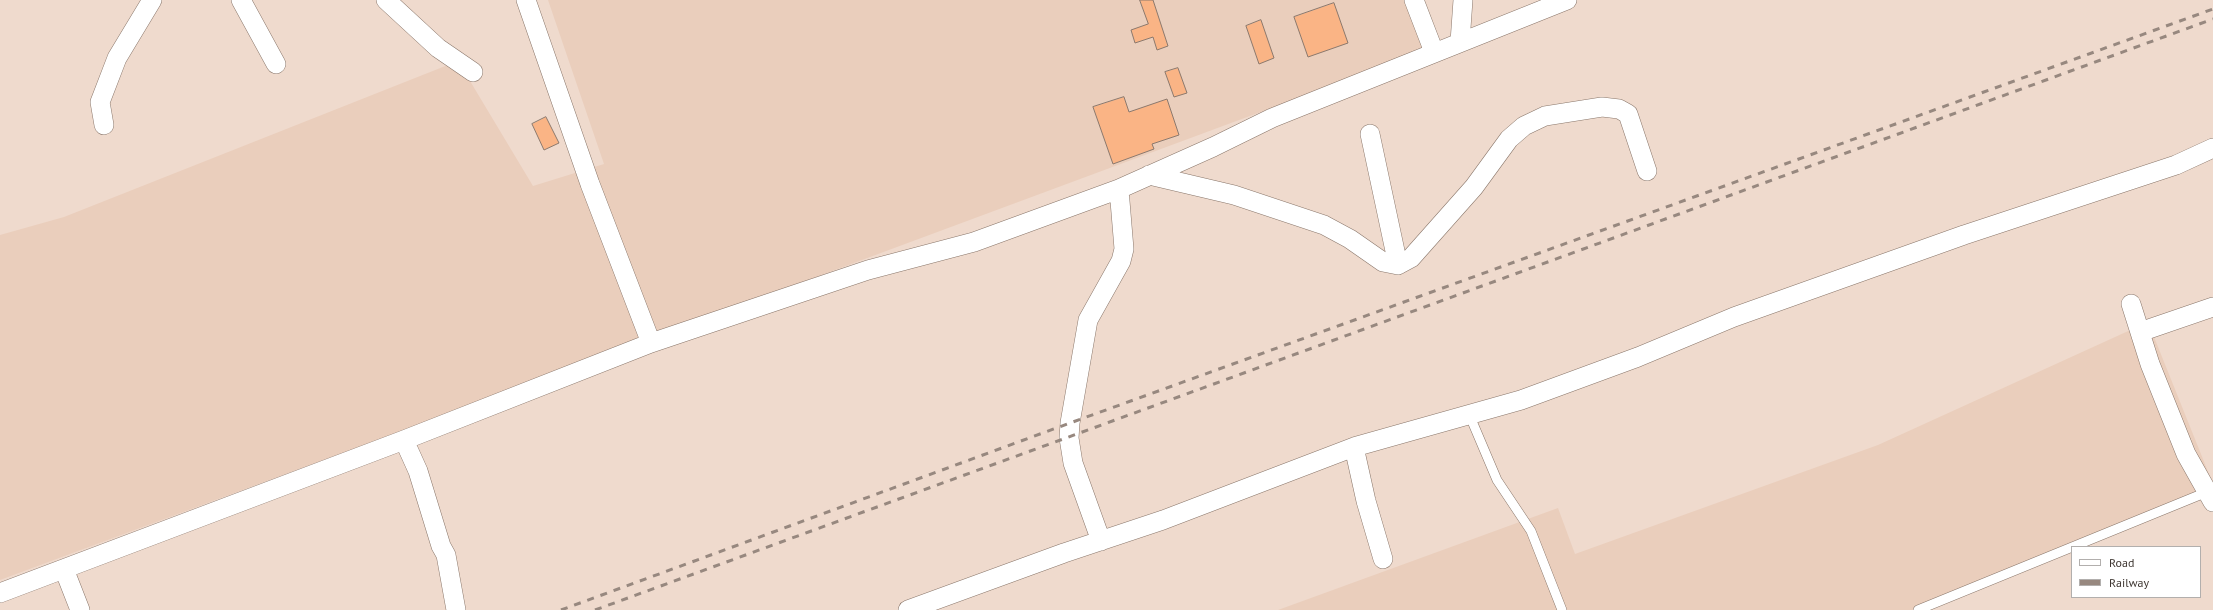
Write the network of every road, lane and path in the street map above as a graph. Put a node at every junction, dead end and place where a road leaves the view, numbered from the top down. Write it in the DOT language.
graph roads {
  1 [pos="152,0"];
  2 [pos="241,0"];
  3 [pos="386,0"];
  4 [pos="526,0"];
  5 [pos="1414,0"];
  6 [pos="1463,0"];
  7 [pos="1567,0"];
  8 [pos="1460,42"];
  9 [pos="1434,52"];
  10 [pos="276,64"];
  11 [pos="473,72"];
  12 [pos="104,125"];
  13 [pos="1370,134"];
  14 [pos="2213,148"];
  15 [pos="1647,171"];
  16 [pos="1149,175"];
  17 [pos="1119,189"];
  18 [pos="1398,265"];
  19 [pos="2131,304"];
  20 [pos="2213,307"];
  21 [pos="2140,332"];
  22 [pos="651,342"];
  23 [pos="1469,414"];
  24 [pos="404,440"];
  25 [pos="1354,447"];
  26 [pos="2210,497"];
  27 [pos="1100,541"];
  28 [pos="2083,546"];
  29 [pos="2071,551"];
  30 [pos="1383,559"];
  31 [pos="64,569"];
  32 [pos="0,593"];
  33 [pos="80,610"];
  34 [pos="456,610"];
  35 [pos="908,610"];
  36 [pos="1562,610"];
  37 [pos="1918,610"];
  1 -- 12 [label="street"];
  2 -- 10 [label="street"];
  3 -- 11 [label="street"];
  4 -- 22 [label="street"];
  5 -- 9 [label="street"];
  6 -- 8 [label="street"];
  7 -- 8 [label="street"];
  8 -- 9 [label="street"];
  9 -- 16 [label="street"];
  13 -- 18 [label="street"];
  14 -- 23 [label="street"];
  15 -- 18 [label="street"];
  16 -- 17 [label="street"];
  16 -- 18 [label="street"];
  17 -- 22 [label="street"];
  17 -- 27 [label="street"];
  19 -- 21 [label="street"];
  20 -- 21 [label="street"];
  21 -- 26 [label="street"];
  22 -- 24 [label="street"];
  23 -- 25 [label="street"];
  23 -- 36 [label="lane"];
  24 -- 31 [label="street"];
  24 -- 34 [label="street"];
  25 -- 27 [label="street"];
  25 -- 30 [label="street"];
  26 -- 28 [label="lane"];
  27 -- 35 [label="street"];
  29 -- 37 [label="lane"];
  31 -- 32 [label="street"];
  31 -- 33 [label="street"];
}
